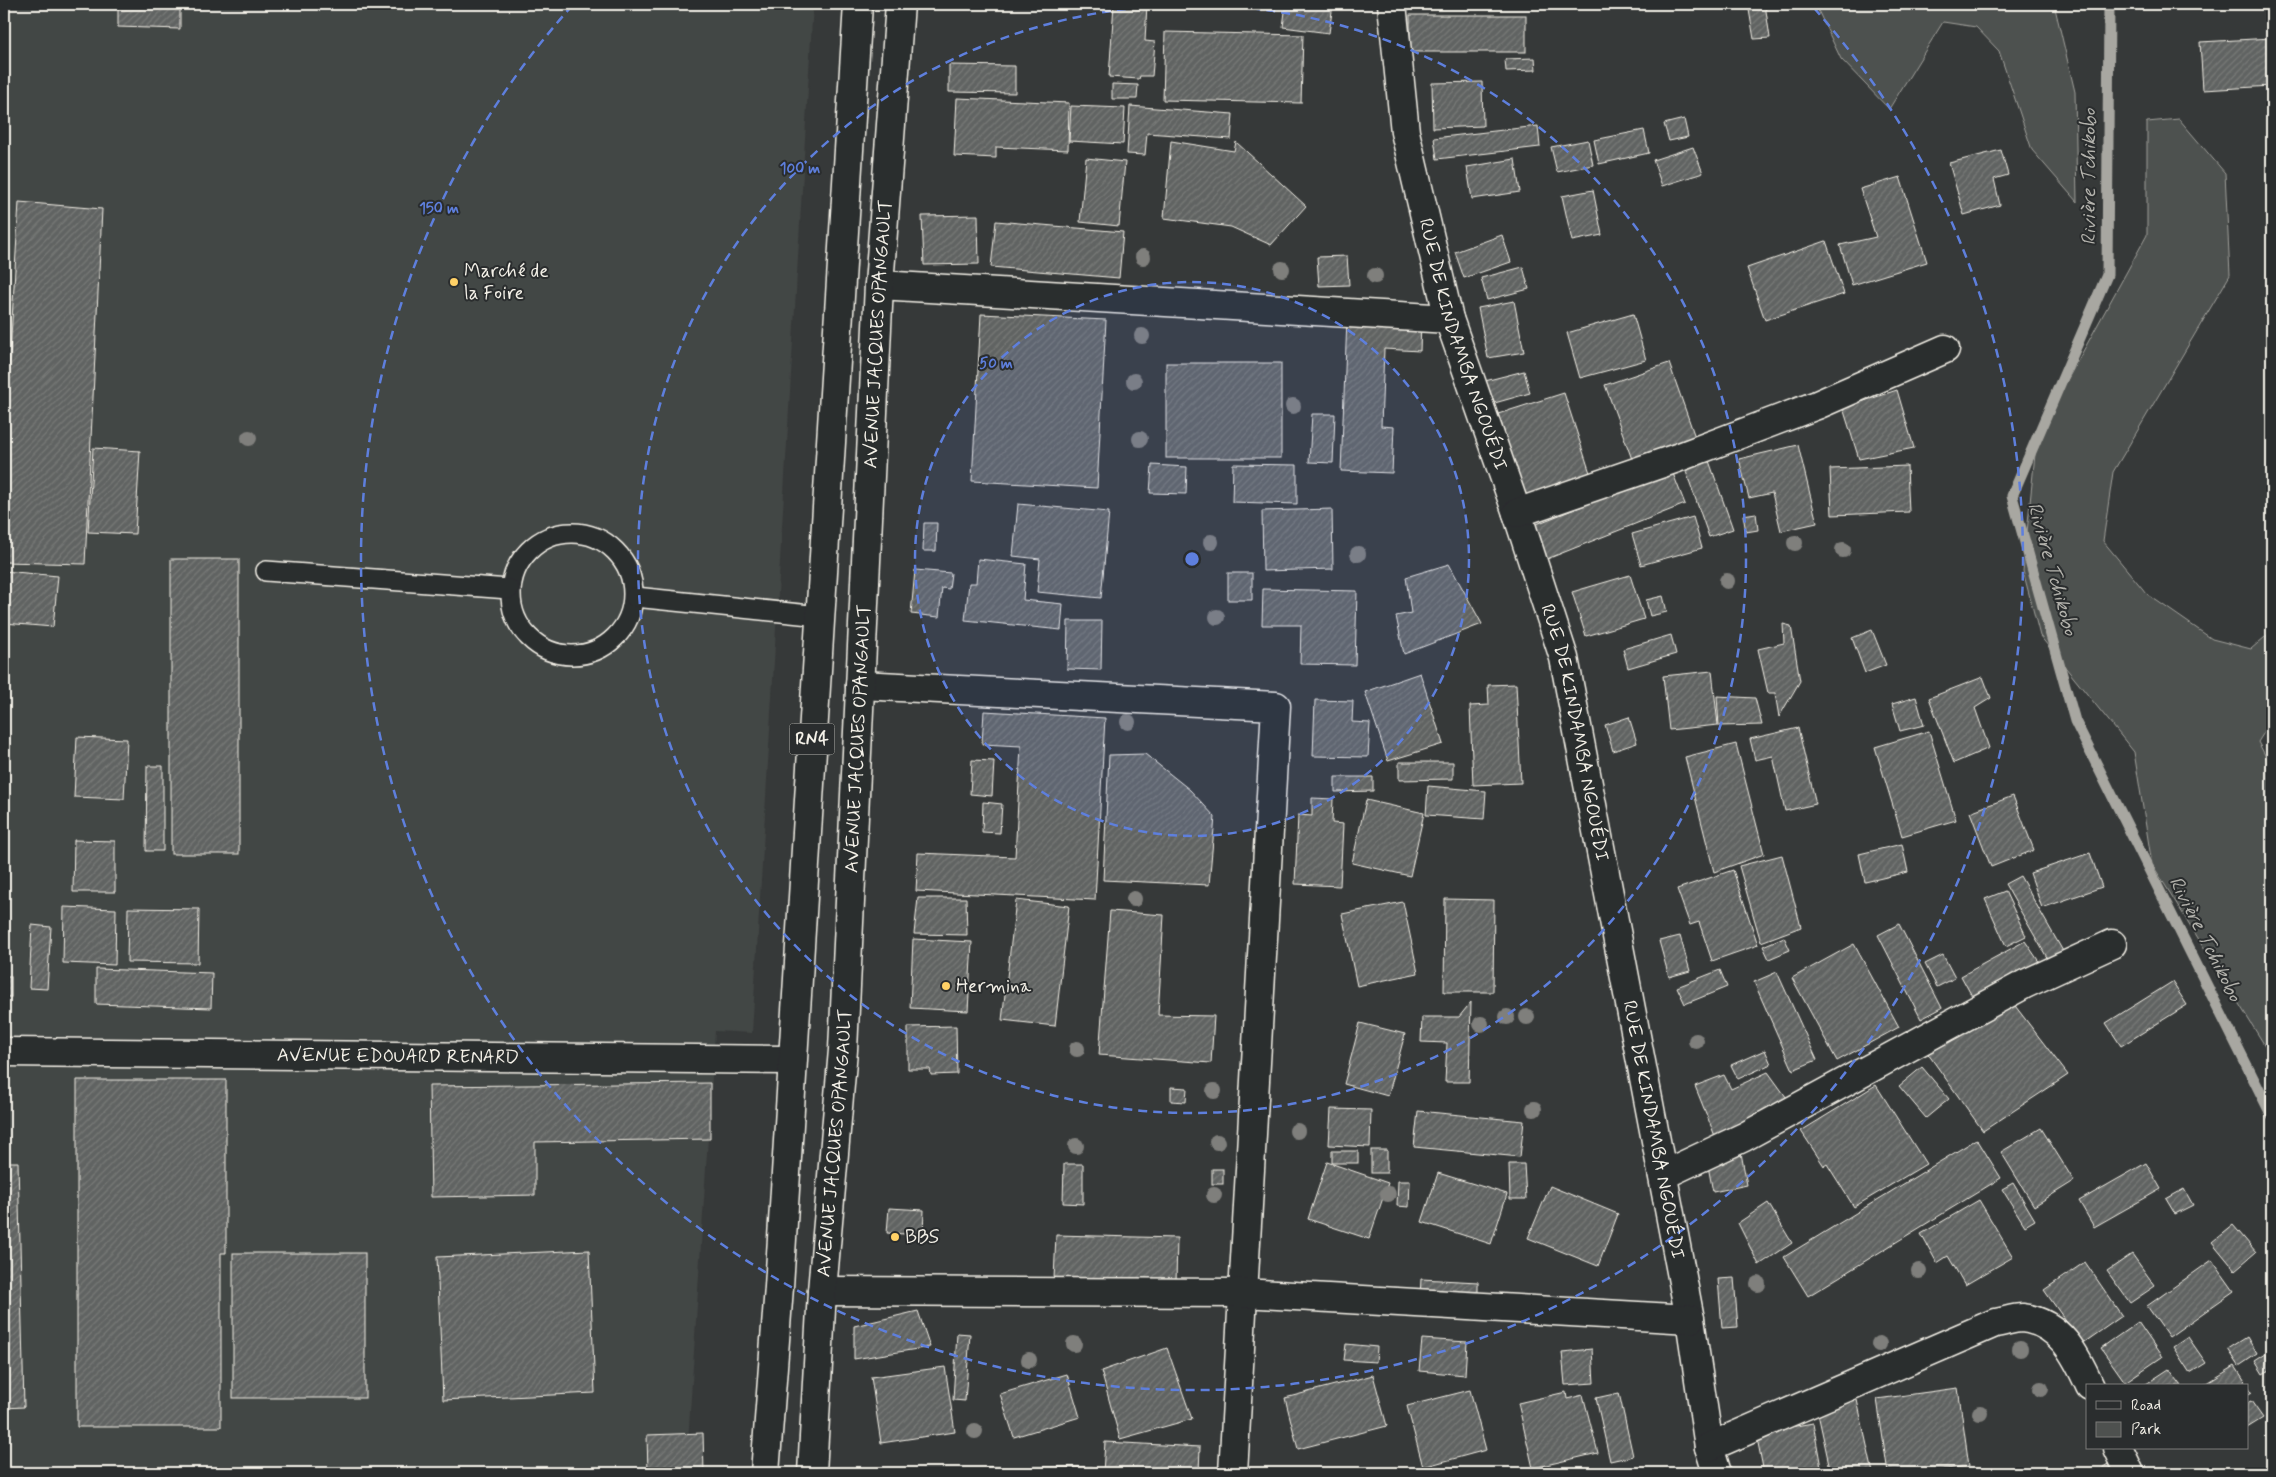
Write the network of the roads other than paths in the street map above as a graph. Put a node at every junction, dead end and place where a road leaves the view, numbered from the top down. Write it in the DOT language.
graph roads {
  1 [pos="858,4"];
  2 [pos="900,4"];
  3 [pos="1392,4"];
  4 [pos="879,285"];
  5 [pos="1450,319"];
  6 [pos="1945,349"];
  7 [pos="1517,513"];
  8 [pos="266,571"];
  9 [pos="509,589"];
  10 [pos="635,597"];
  11 [pos="820,616"];
  12 [pos="860,685"];
  13 [pos="2112,944"];
  14 [pos="4,1052"];
  15 [pos="792,1060"];
  16 [pos="1663,1175"];
  17 [pos="822,1291"];
  18 [pos="1243,1294"];
  19 [pos="1690,1319"];
  20 [pos="2089,1384"];
  21 [pos="1709,1447"];
  22 [pos="2119,1450"];
  23 [pos="765,1473"];
  24 [pos="812,1473"];
  25 [pos="1233,1473"];
  26 [pos="1717,1473"];
  27 [pos="2130,1473"];
  1 -- 11 [label="main road, RN4"];
  2 -- 4 [label="main road, AVENUE JACQUES OPANGAULT / RN4"];
  3 -- 5 [label="main road, RUE DE KINDAMBA NGOUÉDI"];
  4 -- 5 [label="main road"];
  4 -- 12 [label="main road, AVENUE JACQUES OPANGAULT / RN4"];
  5 -- 7 [label="main road, RUE DE KINDAMBA NGOUÉDI"];
  6 -- 7 [label="main road"];
  7 -- 16 [label="main road, RUE DE KINDAMBA NGOUÉDI"];
  8 -- 9 [label="lane"];
  9 -- 10 [label="lane"];
  9 -- 10 [label="lane"];
  10 -- 11 [label="lane"];
  11 -- 15 [label="main road, RN4"];
  12 -- 17 [label="main road, AVENUE JACQUES OPANGAULT / RN4"];
  12 -- 18 [label="main road"];
  13 -- 16 [label="main road"];
  14 -- 15 [label="main road, AVENUE EDOUARD RENARD"];
  15 -- 23 [label="main road, RN4"];
  16 -- 19 [label="main road, RUE DE KINDAMBA NGOUÉDI"];
  17 -- 18 [label="main road"];
  17 -- 24 [label="main road, AVENUE JACQUES OPANGAULT / RN4"];
  18 -- 19 [label="main road"];
  18 -- 25 [label="main road"];
  19 -- 21 [label="main road, RUE DE KINDAMBA NGOUÉDI"];
  20 -- 21 [label="main road"];
  21 -- 26 [label="main road, RUE DE KINDAMBA NGOUÉDI"];
  22 -- 27 [label="main road"];
}
